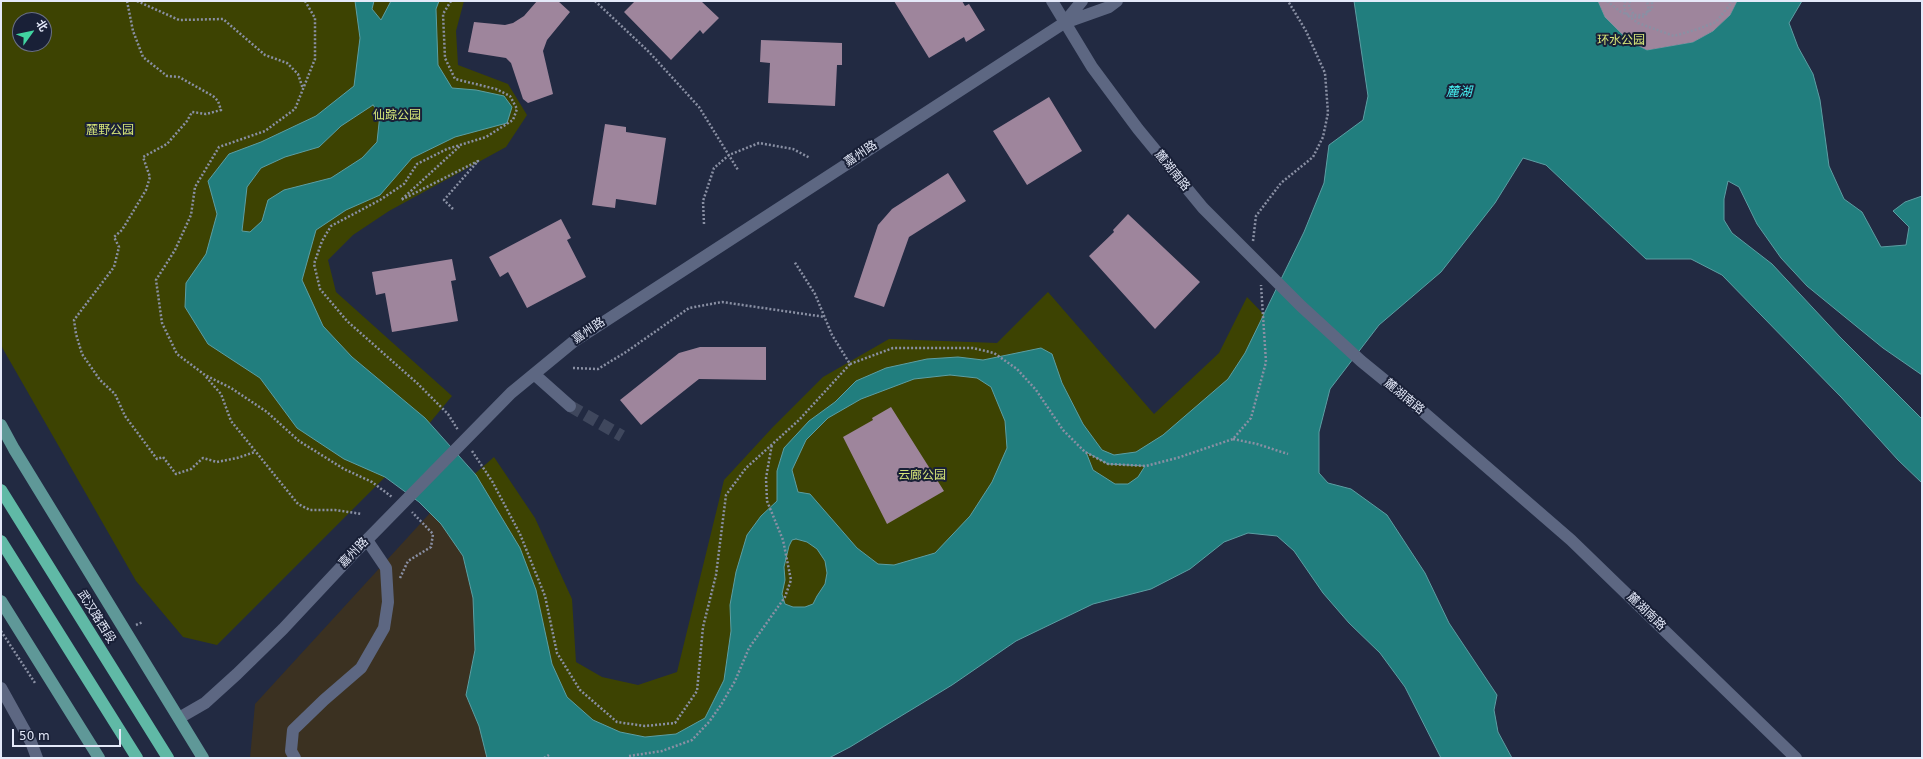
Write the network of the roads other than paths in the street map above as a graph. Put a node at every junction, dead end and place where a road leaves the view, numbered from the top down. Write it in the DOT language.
graph roads {
  1 [pos="1052,1"];
  2 [pos="1082,1"];
  3 [pos="1117,1"];
  4 [pos="1064,23"];
  5 [pos="534,374"];
  6 [pos="570,406"];
  7 [pos="1,425"];
  8 [pos="1,490"];
  9 [pos="367,540"];
  10 [pos="1,541"];
  11 [pos="1,601"];
  12 [pos="1,688"];
  13 [pos="179,718"];
  14 [pos="37,758"];
  15 [pos="99,758"];
  16 [pos="137,758"];
  17 [pos="168,758"];
  18 [pos="203,758"];
  19 [pos="295,758"];
  20 [pos="1796,758"];
  1 -- 4 [label="street, 麓湖南路"];
  2 -- 4 [label="street, 嘉州路"];
  3 -- 4 [label="street, 嘉州路"];
  4 -- 5 [label="street, 嘉州路"];
  4 -- 20 [label="street, 麓湖南路"];
  5 -- 6 [label="street"];
  5 -- 9 [label="street, 嘉州路"];
  7 -- 13 [label="main road"];
  8 -- 17 [label="highway, 武汉路西段"];
  9 -- 13 [label="street, 嘉州路"];
  9 -- 19 [label="street"];
  10 -- 16 [label="highway"];
  11 -- 15 [label="main road"];
  12 -- 14 [label="street"];
  13 -- 18 [label="main road"];
}
